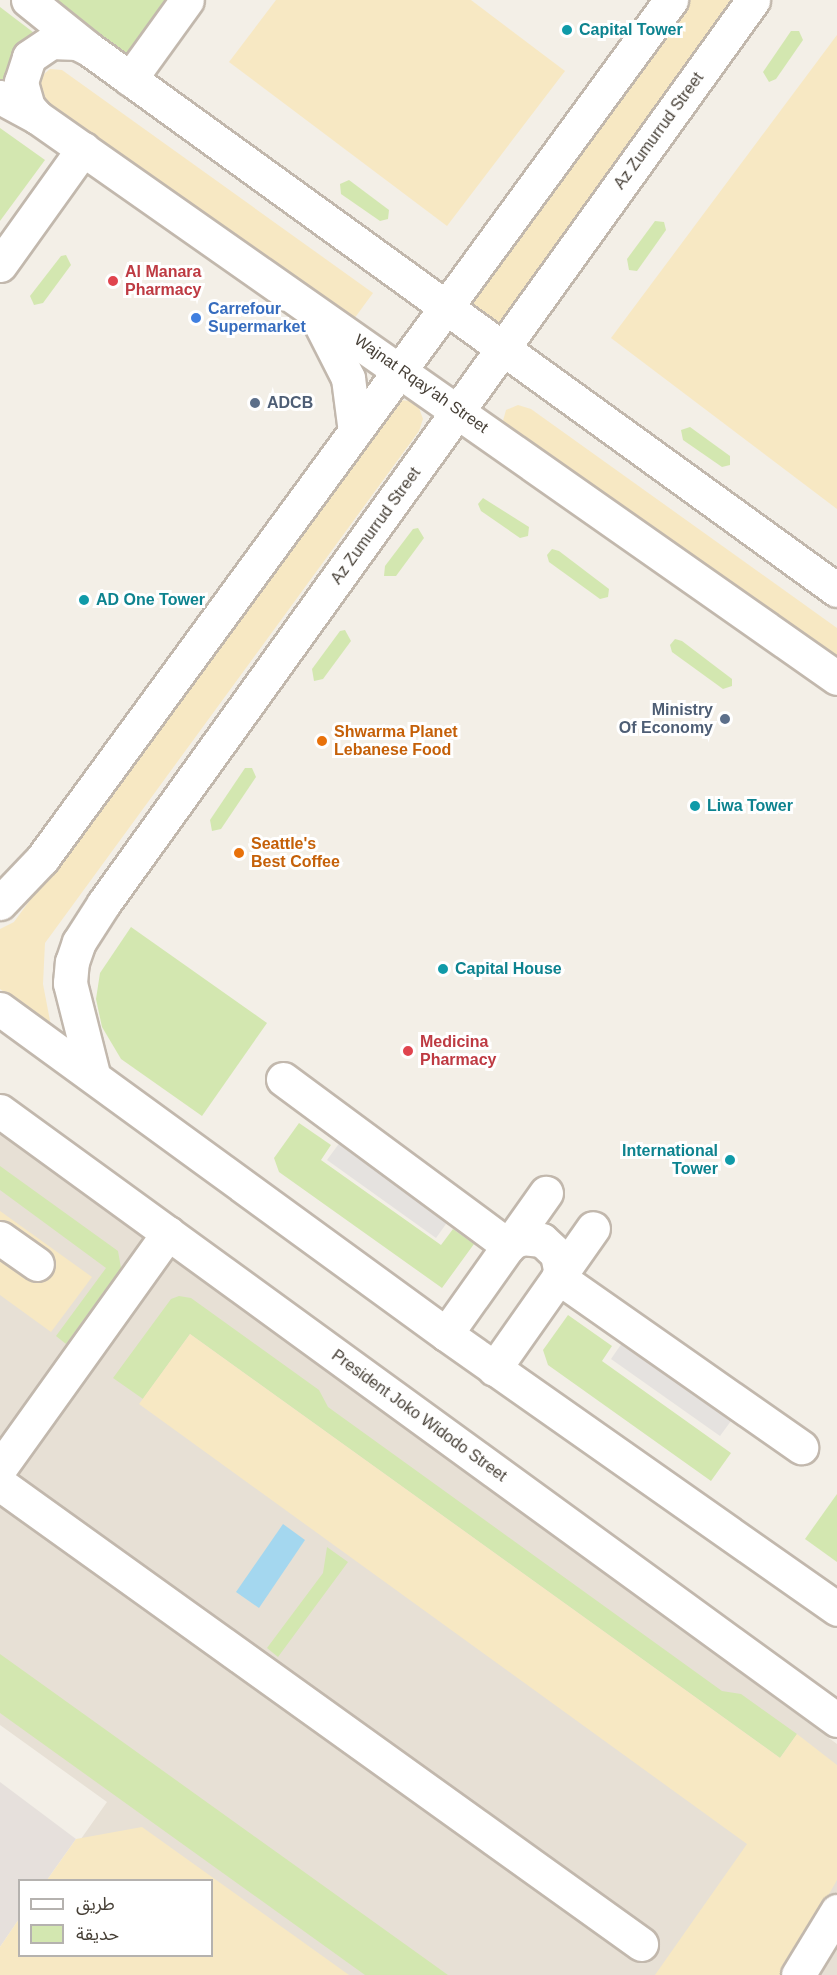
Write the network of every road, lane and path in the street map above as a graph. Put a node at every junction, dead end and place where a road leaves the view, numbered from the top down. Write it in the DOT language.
graph roads {
  1 [pos="28,0"];
  2 [pos="188,0"];
  3 [pos="671,0"];
  4 [pos="753,0"];
  5 [pos="88,49"];
  6 [pos="130,79"];
  7 [pos="0,97"];
  8 [pos="37,117"];
  9 [pos="83,149"];
  10 [pos="0,265"];
  11 [pos="313,308"];
  12 [pos="446,308"];
  13 [pos="502,351"];
  14 [pos="401,369"];
  15 [pos="458,411"];
  16 [pos="356,432"];
  17 [pos="837,590"];
  18 [pos="837,678"];
  19 [pos="0,903"];
  20 [pos="0,1009"];
  21 [pos="93,1074"];
  22 [pos="283,1079"];
  23 [pos="0,1111"];
  24 [pos="546,1193"];
  25 [pos="592,1228"];
  26 [pos="168,1233"];
  27 [pos="0,1238"];
  28 [pos="510,1244"];
  29 [pos="37,1264"];
  30 [pos="559,1275"];
  31 [pos="446,1334"];
  32 [pos="494,1369"];
  33 [pos="801,1447"];
  34 [pos="0,1468"];
  35 [pos="0,1484"];
  36 [pos="834,1605"];
  37 [pos="832,1717"];
  38 [pos="837,1743"];
  39 [pos="837,1911"];
  40 [pos="641,1944"];
  41 [pos="798,1975"];
  1 -- 5 [label="street"];
  2 -- 6 [label="street"];
  3 -- 12 [label="street"];
  4 -- 13 [label="street, Az Zumurrud Street"];
  5 -- 6 [label="street"];
  5 -- 8 [label="street"];
  6 -- 12 [label="street"];
  7 -- 8 [label="street, Wajnat Rqay'ah Street"];
  8 -- 9 [label="street, Wajnat Rqay'ah Street"];
  9 -- 10 [label="street"];
  9 -- 11 [label="street, Wajnat Rqay'ah Street"];
  11 -- 14 [label="street, Wajnat Rqay'ah Street"];
  11 -- 16 [label="street"];
  12 -- 13 [label="street"];
  12 -- 14 [label="street"];
  13 -- 15 [label="street, Az Zumurrud Street"];
  13 -- 17 [label="street"];
  14 -- 15 [label="street, Wajnat Rqay'ah Street"];
  14 -- 16 [label="street"];
  15 -- 18 [label="street, Wajnat Rqay'ah Street"];
  15 -- 21 [label="street, Az Zumurrud Street"];
  16 -- 19 [label="street"];
  20 -- 21 [label="street"];
  21 -- 31 [label="street"];
  22 -- 28 [label="street"];
  23 -- 26 [label="street, President Joko Widodo Street"];
  24 -- 28 [label="street"];
  25 -- 30 [label="street"];
  26 -- 34 [label="street"];
  26 -- 37 [label="street, President Joko Widodo Street"];
  27 -- 29 [label="street"];
  28 -- 30 [label="street"];
  28 -- 31 [label="street"];
  30 -- 32 [label="street"];
  30 -- 33 [label="street"];
  31 -- 32 [label="street"];
  32 -- 36 [label="street"];
  35 -- 40 [label="street"];
  37 -- 38 [label="street"];
  39 -- 41 [label="street"];
}
